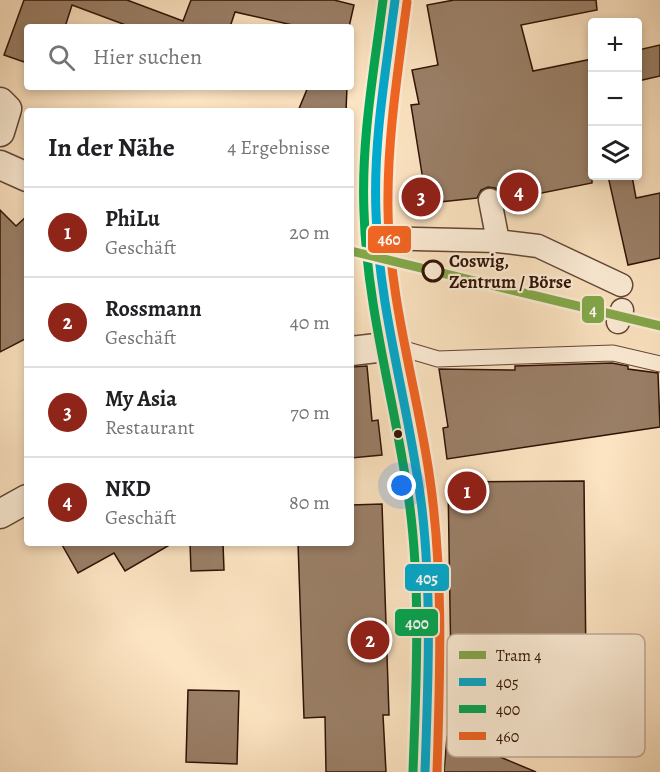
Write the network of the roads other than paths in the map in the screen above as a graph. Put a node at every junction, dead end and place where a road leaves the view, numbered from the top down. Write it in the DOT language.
graph roads {
  1 [pos="394,0"];
  2 [pos="0,102"];
  3 [pos="0,132"];
  4 [pos="0,165"];
  5 [pos="24,176"];
  6 [pos="490,200"];
  7 [pos="376,238"];
  8 [pos="498,241"];
  9 [pos="621,285"];
  10 [pos="394,346"];
  11 [pos="354,351"];
  12 [pos="660,364"];
  13 [pos="24,501"];
  14 [pos="0,514"];
  15 [pos="425,772"];
  1 -- 7 [label="main road"];
  2 -- 3 [label="street"];
  4 -- 5 [label="street"];
  6 -- 8 [label="street"];
  7 -- 8 [label="street"];
  7 -- 10 [label="main road"];
  8 -- 9 [label="street"];
  10 -- 11 [label="street"];
  10 -- 12 [label="lane"];
  10 -- 15 [label="main road"];
  13 -- 14 [label="street"];
}
